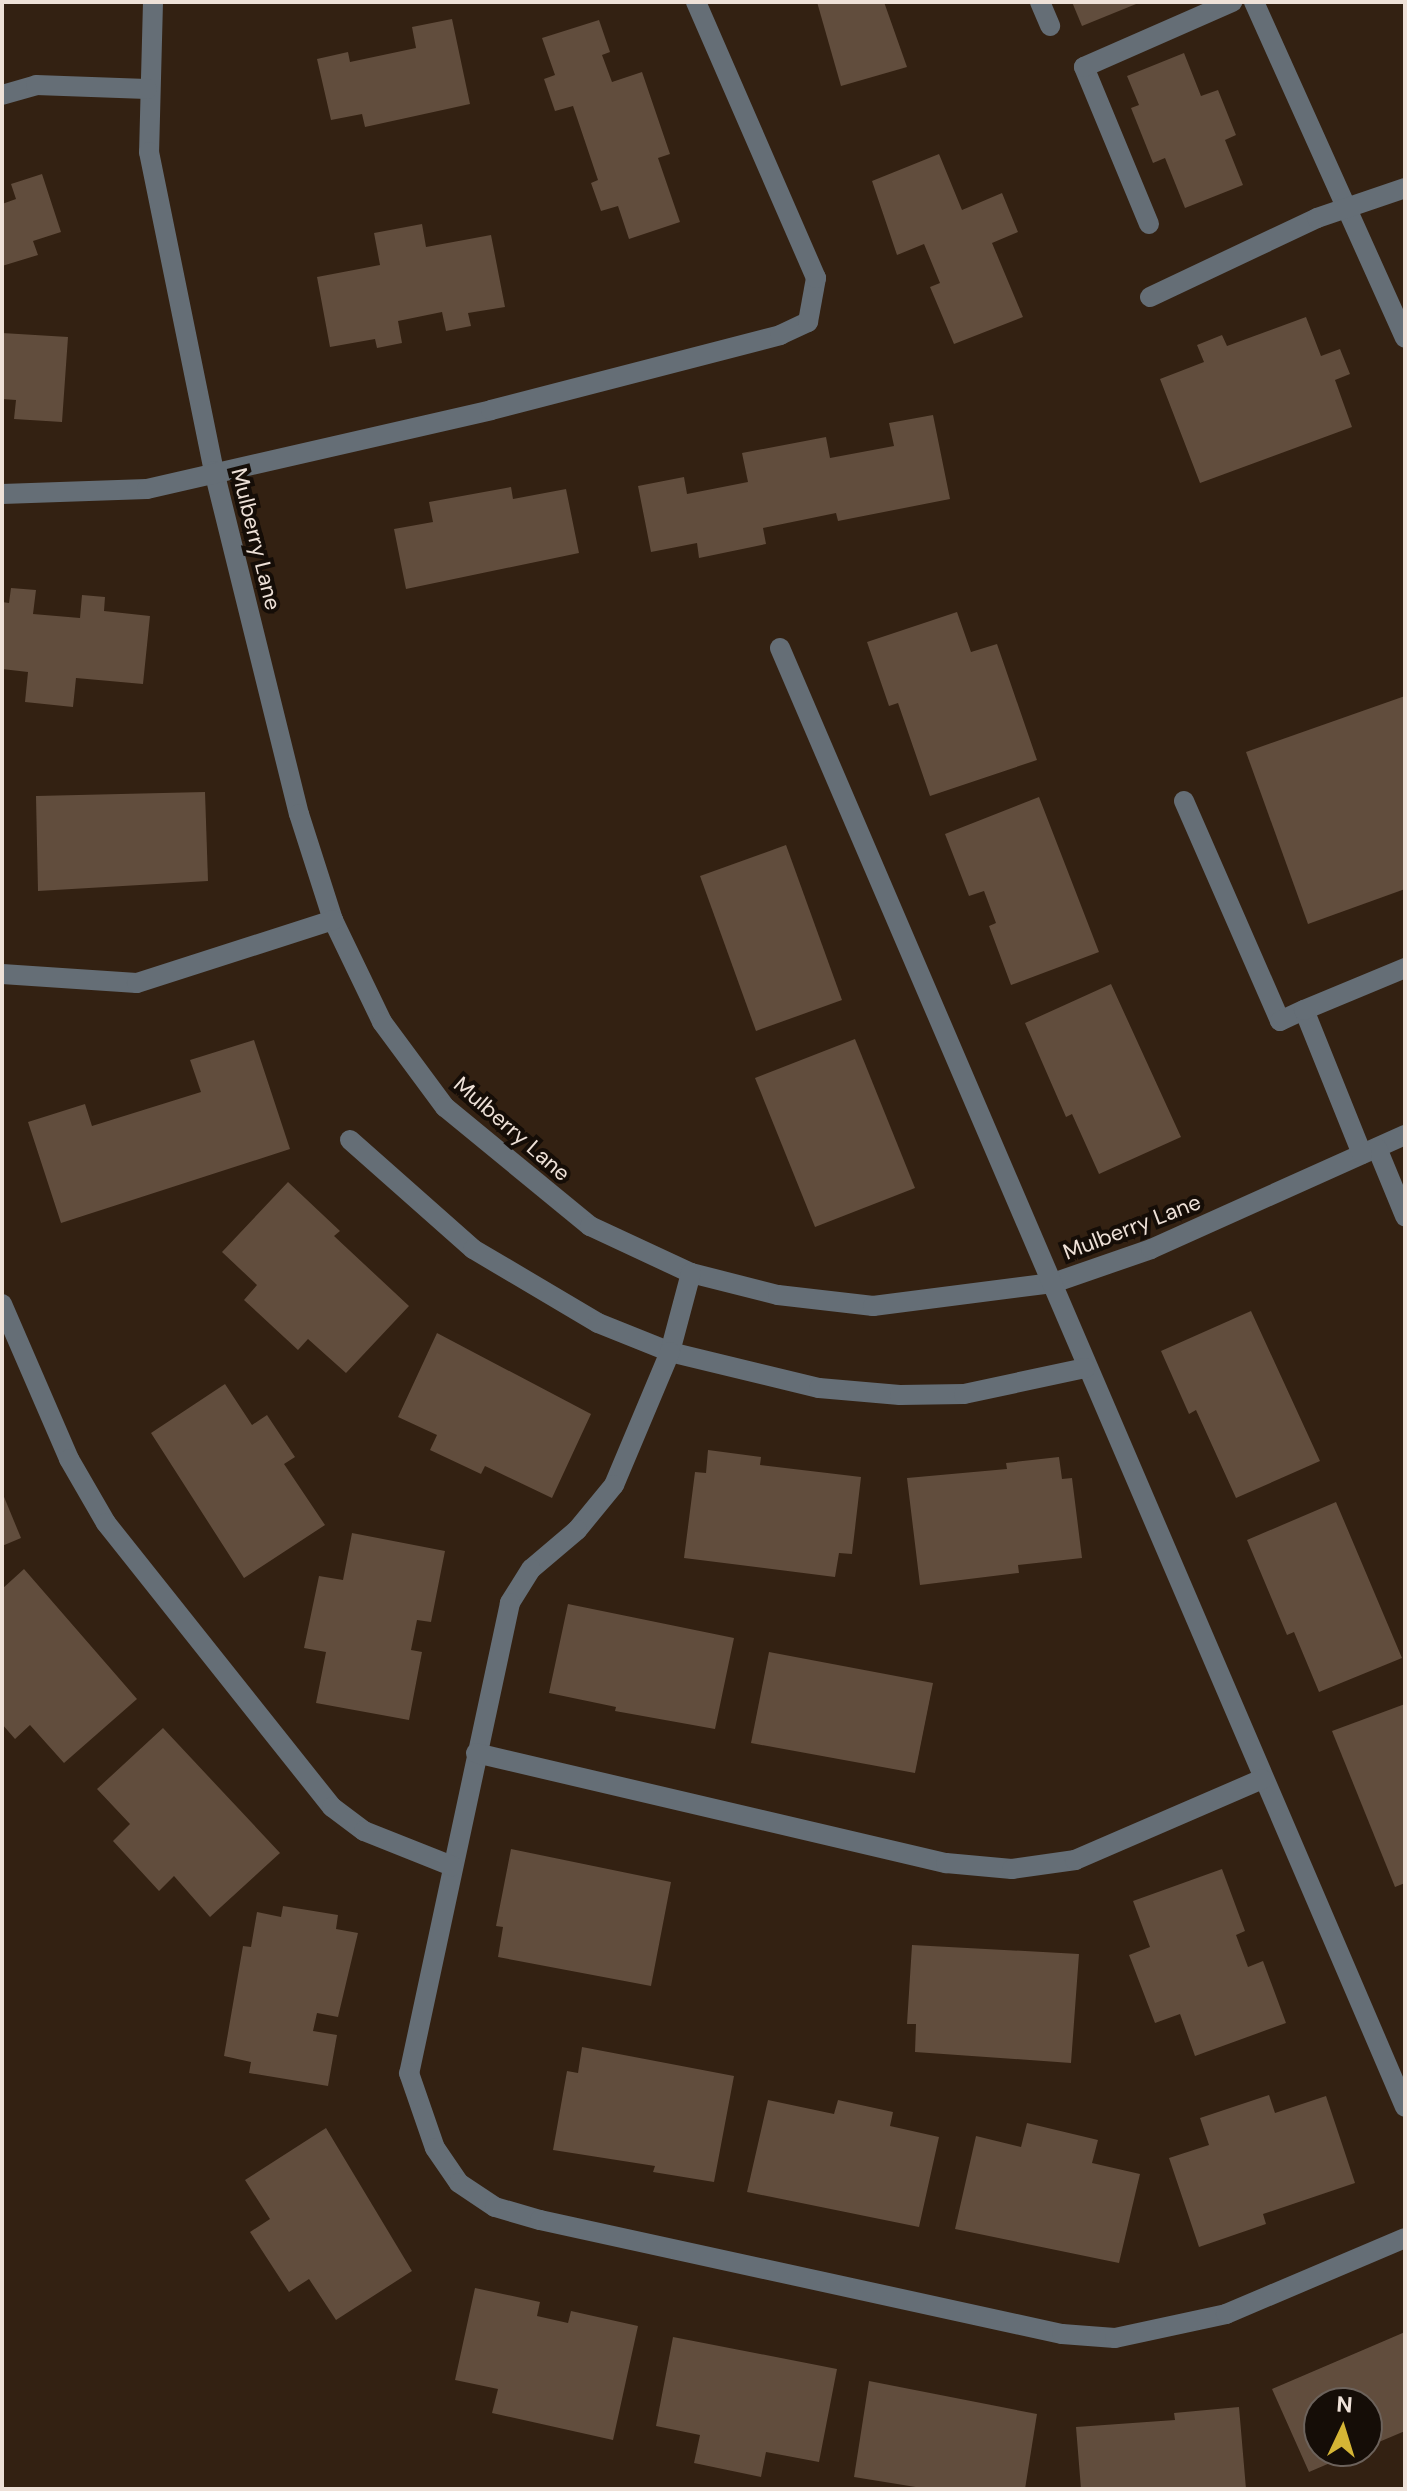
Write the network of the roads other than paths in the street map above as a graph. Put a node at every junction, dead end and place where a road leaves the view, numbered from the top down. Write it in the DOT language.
graph roads {
  1 [pos="153,2"];
  2 [pos="696,2"];
  3 [pos="1040,2"];
  4 [pos="1232,2"];
  5 [pos="1254,2"];
  6 [pos="1050,26"];
  7 [pos="147,89"];
  8 [pos="2,95"];
  9 [pos="1405,188"];
  10 [pos="1349,210"];
  11 [pos="1149,224"];
  12 [pos="1150,297"];
  13 [pos="1405,338"];
  14 [pos="214,471"];
  15 [pos="2,494"];
  16 [pos="780,648"];
  17 [pos="1184,801"];
  18 [pos="333,920"];
  19 [pos="1405,968"];
  20 [pos="2,974"];
  21 [pos="1304,1010"];
  22 [pos="1405,1135"];
  23 [pos="350,1140"];
  24 [pos="1370,1151"];
  25 [pos="1405,1216"];
  26 [pos="691,1273"];
  27 [pos="1053,1283"];
  28 [pos="2,1304"];
  29 [pos="670,1352"];
  30 [pos="1085,1368"];
  31 [pos="476,1753"];
  32 [pos="1262,1779"];
  33 [pos="452,1866"];
  34 [pos="1405,2107"];
  35 [pos="1405,2238"];
  1 -- 7 [label="street, Mulberry Lane"];
  2 -- 14 [label="street"];
  3 -- 6 [label="street"];
  4 -- 11 [label="street"];
  5 -- 10 [label="street"];
  7 -- 8 [label="street"];
  7 -- 14 [label="street, Mulberry Lane"];
  9 -- 10 [label="street"];
  10 -- 12 [label="street"];
  10 -- 13 [label="street"];
  14 -- 15 [label="street"];
  14 -- 18 [label="street, Mulberry Lane"];
  16 -- 27 [label="street"];
  17 -- 21 [label="street"];
  18 -- 20 [label="street"];
  18 -- 26 [label="street, Mulberry Lane"];
  19 -- 21 [label="street"];
  21 -- 24 [label="street"];
  22 -- 24 [label="street, Mulberry Lane"];
  23 -- 29 [label="street"];
  24 -- 25 [label="street"];
  24 -- 27 [label="street, Mulberry Lane"];
  26 -- 27 [label="street, Mulberry Lane"];
  26 -- 29 [label="street"];
  27 -- 30 [label="street"];
  28 -- 33 [label="street"];
  29 -- 30 [label="street"];
  29 -- 31 [label="street"];
  30 -- 32 [label="street"];
  31 -- 32 [label="street"];
  31 -- 33 [label="street"];
  32 -- 34 [label="street"];
  33 -- 35 [label="street"];
}
